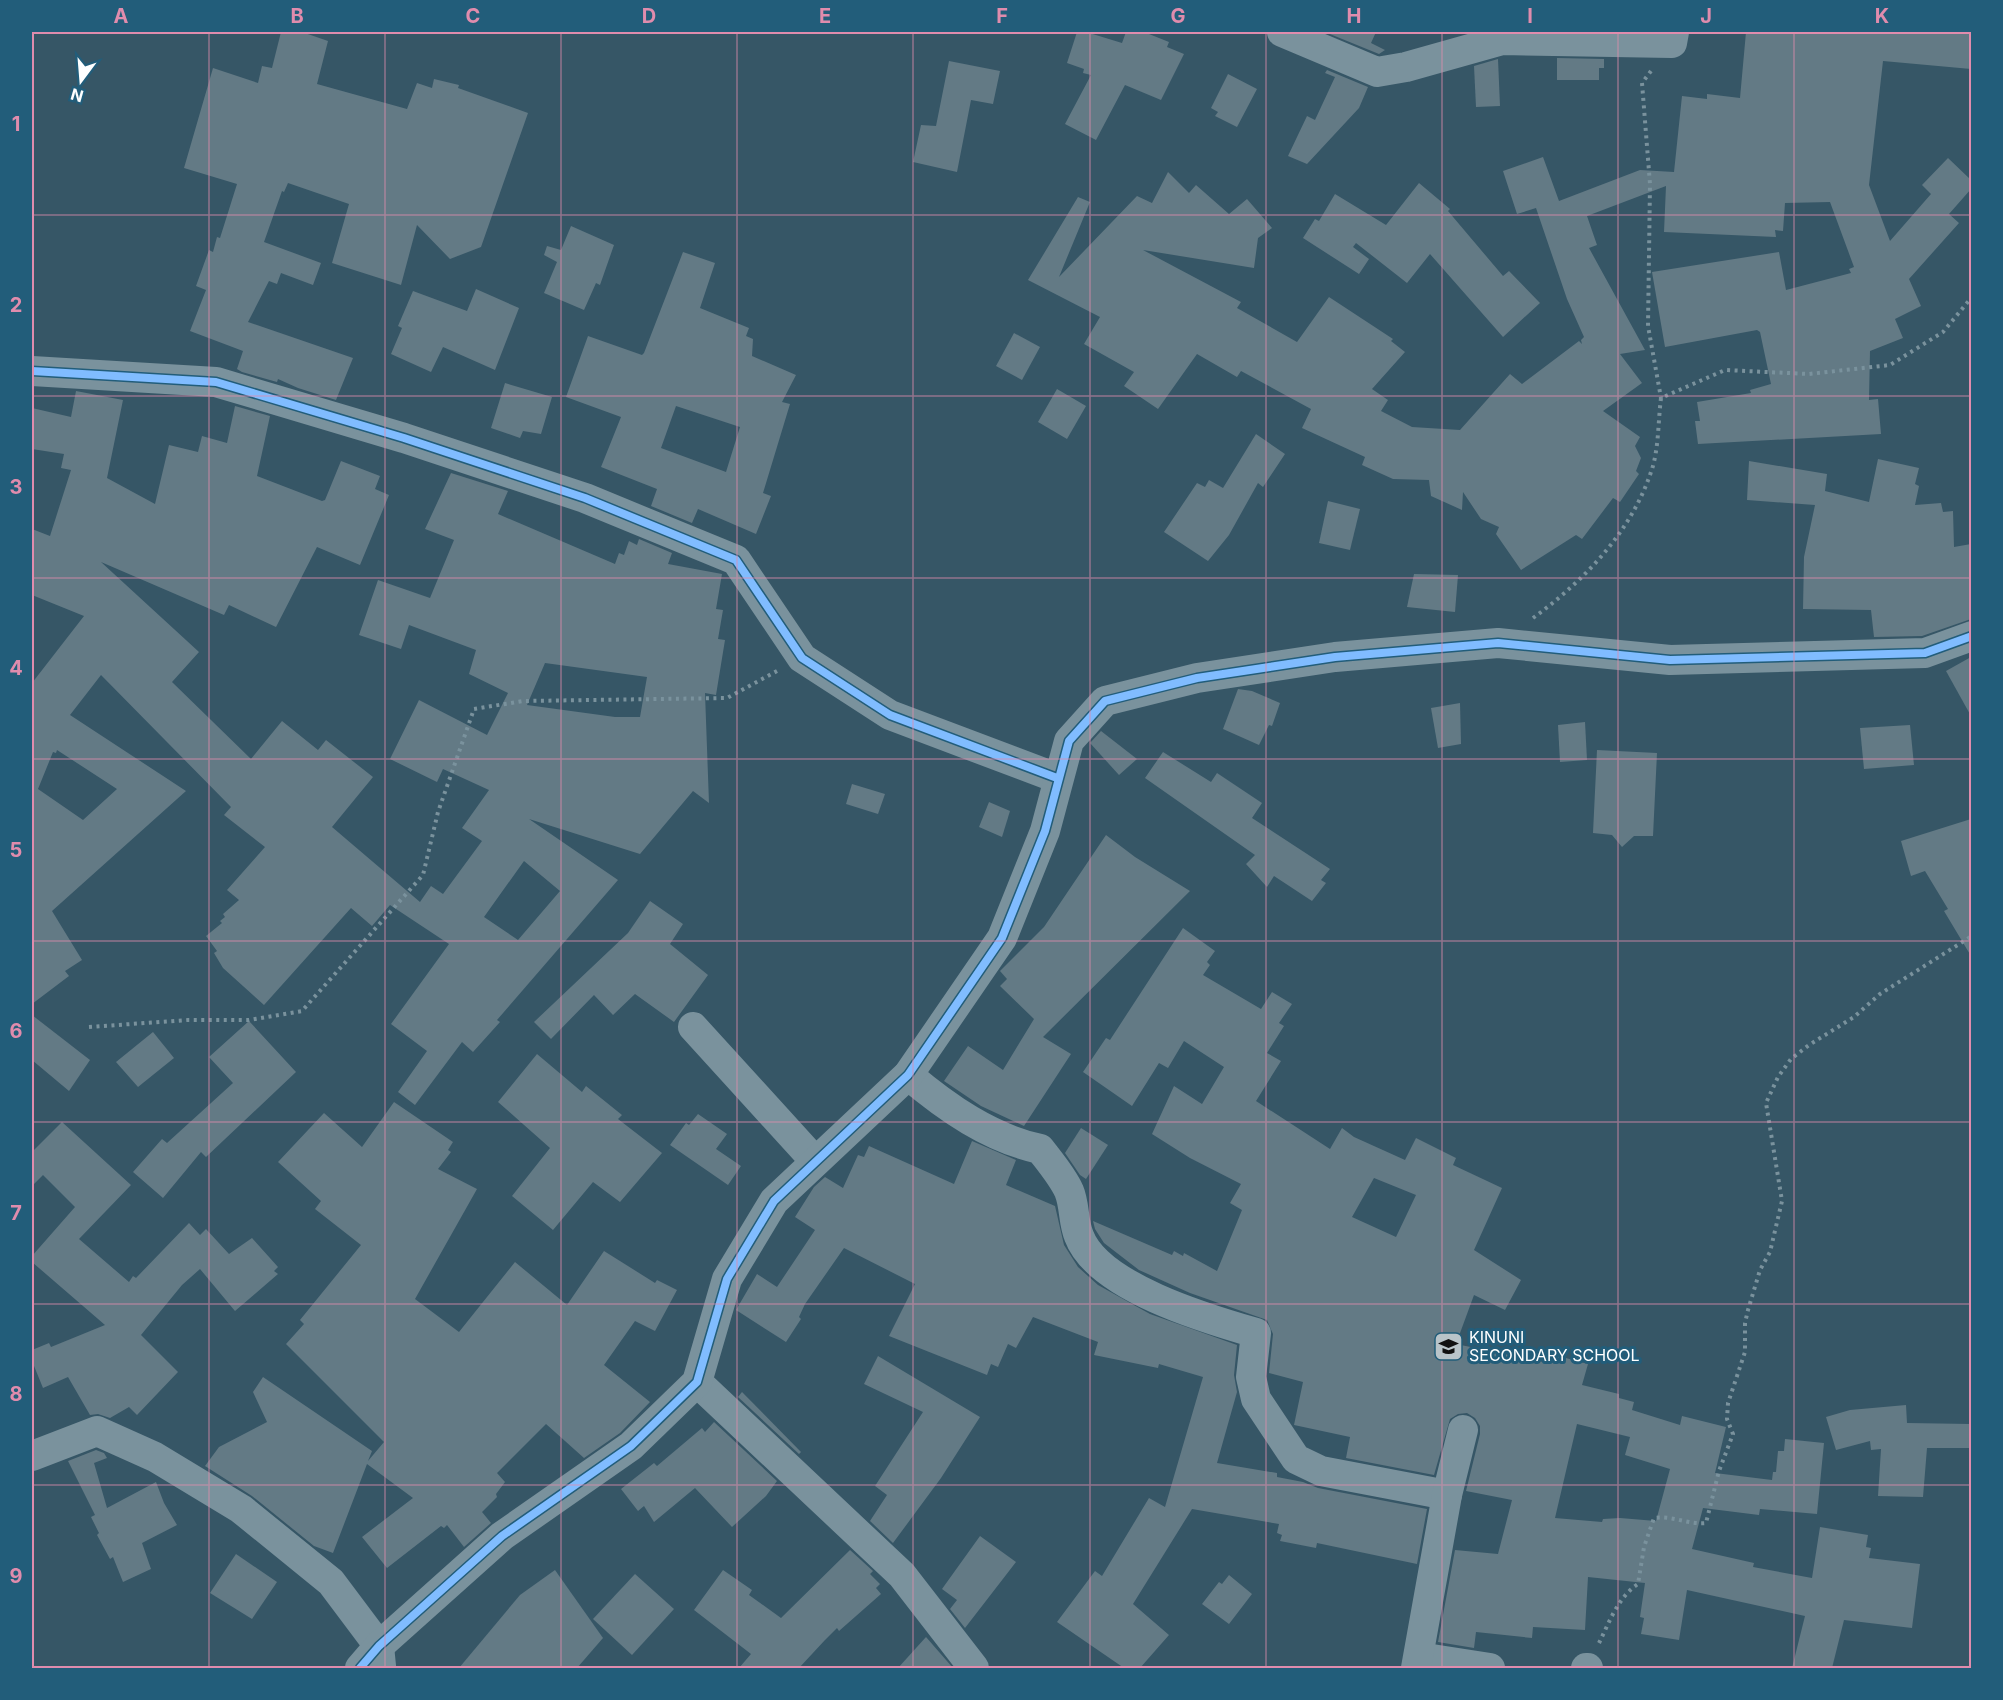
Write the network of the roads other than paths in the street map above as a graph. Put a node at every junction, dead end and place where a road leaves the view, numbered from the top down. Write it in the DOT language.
graph roads {
  1 [pos="1282,32"];
  2 [pos="1673,37"];
  3 [pos="32,371"];
  4 [pos="1971,636"];
  5 [pos="1058,778"];
  6 [pos="693,1027"];
  7 [pos="908,1075"];
  8 [pos="815,1161"];
  9 [pos="697,1382"];
  10 [pos="1463,1430"];
  11 [pos="32,1456"];
  12 [pos="1447,1495"];
  13 [pos="380,1657"];
  14 [pos="1418,1663"];
  15 [pos="360,1668"];
  16 [pos="974,1668"];
  17 [pos="1490,1668"];
  1 -- 2 [label="street"];
  3 -- 5 [label="street"];
  4 -- 5 [label="street"];
  5 -- 7 [label="street"];
  6 -- 8 [label="street"];
  7 -- 8 [label="street"];
  7 -- 12 [label="street"];
  8 -- 9 [label="street"];
  9 -- 13 [label="street"];
  9 -- 16 [label="street"];
  10 -- 12 [label="street"];
  11 -- 13 [label="street"];
  12 -- 14 [label="street"];
  13 -- 15 [label="street"];
  14 -- 17 [label="street"];
}
